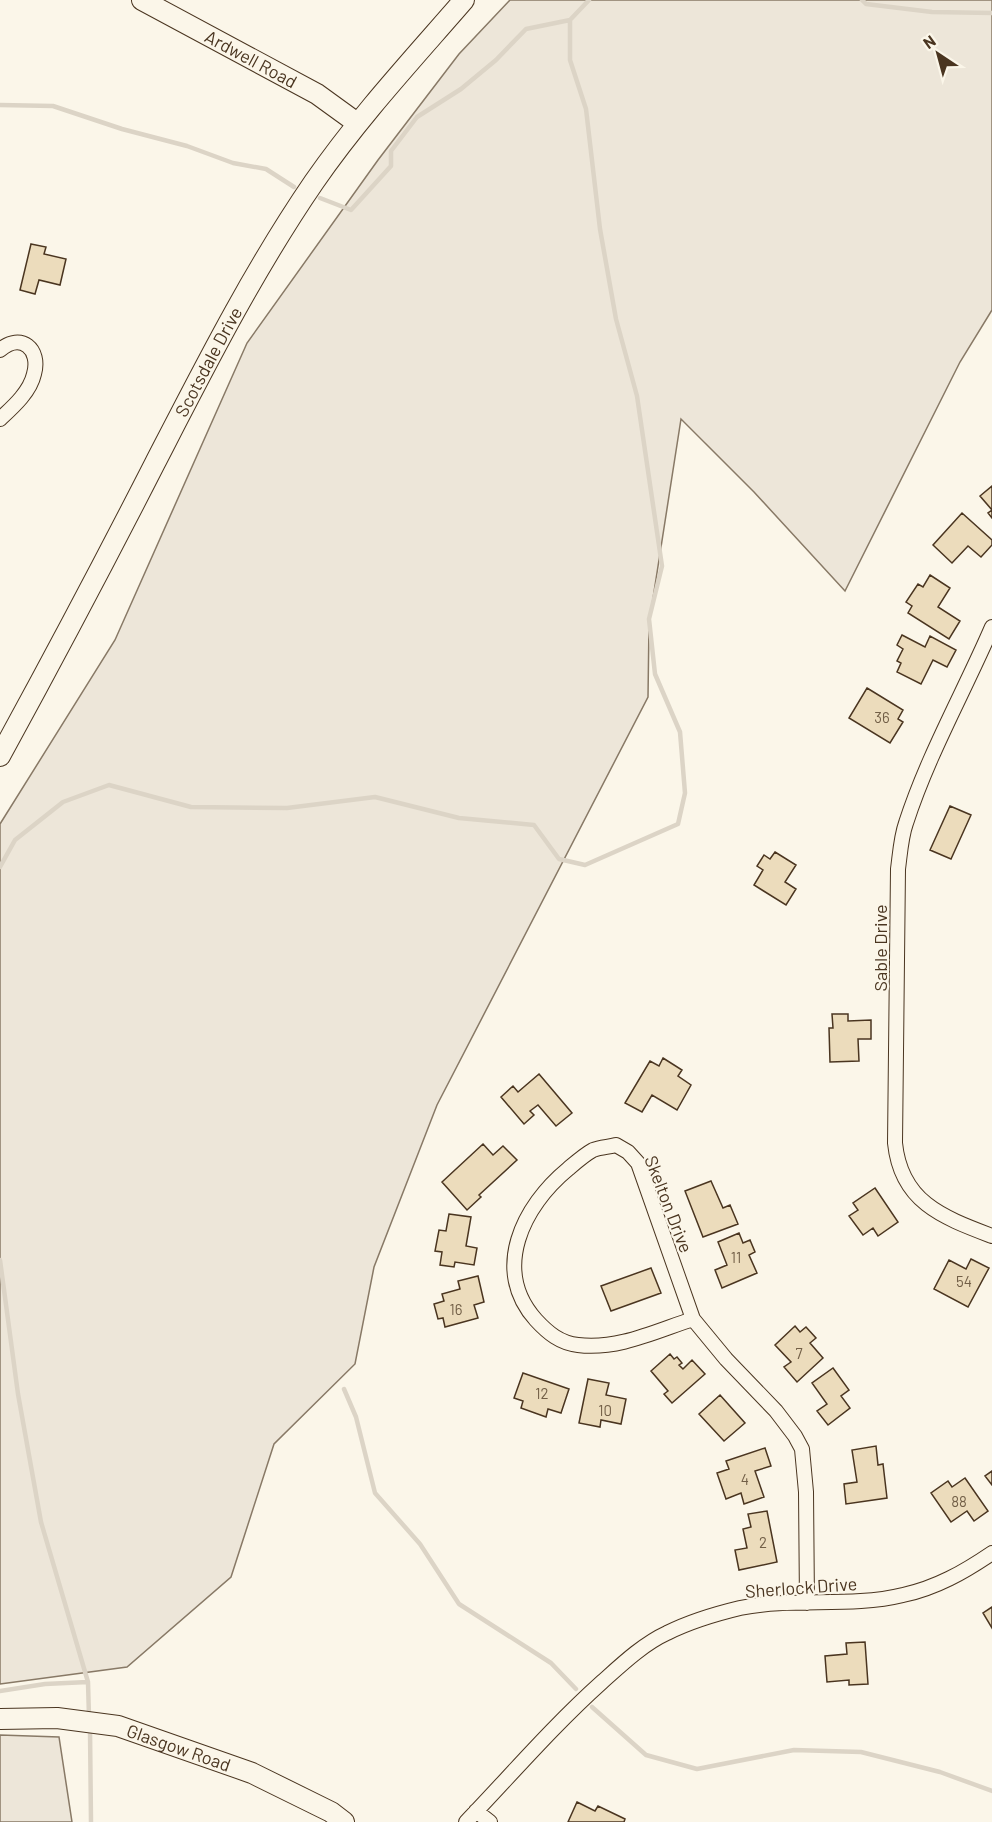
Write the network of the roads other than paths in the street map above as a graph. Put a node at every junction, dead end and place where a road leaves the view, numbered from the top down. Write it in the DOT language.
graph roads {
  1 [pos="142,0"];
  2 [pos="464,0"];
  3 [pos="357,123"];
  4 [pos="0,350"];
  5 [pos="0,419"];
  6 [pos="992,627"];
  7 [pos="0,756"];
  8 [pos="992,1236"];
  9 [pos="693,1319"];
  10 [pos="992,1553"];
  11 [pos="807,1603"];
  12 [pos="0,1719"];
  13 [pos="476,1811"];
  14 [pos="344,1822"];
  15 [pos="466,1822"];
  16 [pos="490,1822"];
  1 -- 3 [label="street, Ardwell Road"];
  2 -- 3 [label="street, Scotsdale Drive"];
  3 -- 7 [label="street, Scotsdale Drive"];
  4 -- 5 [label="street"];
  6 -- 8 [label="street, Sable Drive"];
  9 -- 9 [label="street, Skelton Drive"];
  9 -- 11 [label="street, Skelton Drive"];
  10 -- 11 [label="street, Sherlock Drive"];
  11 -- 13 [label="street, Sherlock Drive"];
  12 -- 14 [label="street, Glasgow Road"];
  13 -- 15 [label="street, Sherlock Drive"];
  13 -- 16 [label="street"];
}
